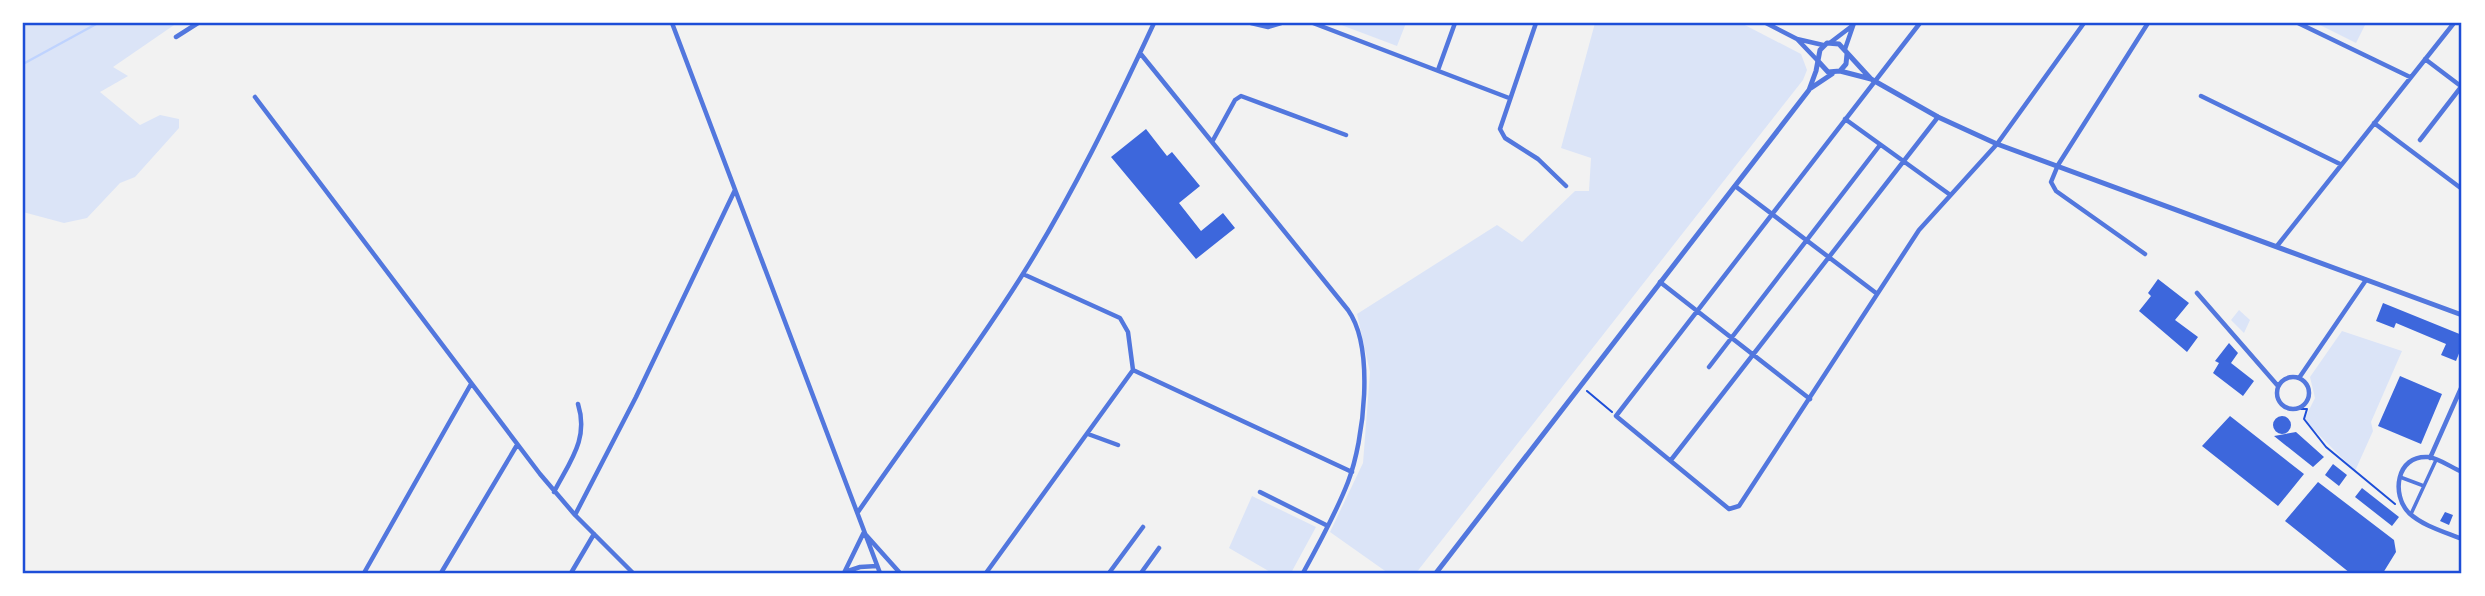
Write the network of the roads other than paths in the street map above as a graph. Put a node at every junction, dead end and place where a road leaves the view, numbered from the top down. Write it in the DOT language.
graph roads {
  1 [pos="198,23"];
  2 [pos="672,23"];
  3 [pos="1154,23"];
  4 [pos="1251,23"];
  5 [pos="1281,23"];
  6 [pos="1313,23"];
  7 [pos="1455,23"];
  8 [pos="1536,23"];
  9 [pos="1766,23"];
  10 [pos="1920,23"];
  11 [pos="2084,23"];
  12 [pos="2148,23"];
  13 [pos="2298,23"];
  14 [pos="2454,23"];
  15 [pos="1853,24"];
  16 [pos="176,37"];
  17 [pos="1797,39"];
  18 [pos="1831,42"];
  19 [pos="1823,46"];
  20 [pos="1846,51"];
  21 [pos="1140,53"];
  22 [pos="2425,59"];
  23 [pos="1818,61"];
  24 [pos="1438,70"];
  25 [pos="1837,72"];
  26 [pos="2410,77"];
  27 [pos="1873,80"];
  28 [pos="2462,87"];
  29 [pos="1809,90"];
  30 [pos="2201,96"];
  31 [pos="256,97"];
  32 [pos="1509,98"];
  33 [pos="1938,117"];
  34 [pos="1845,119"];
  35 [pos="2374,122"];
  36 [pos="1346,135"];
  37 [pos="2420,140"];
  38 [pos="1212,142"];
  39 [pos="1997,144"];
  40 [pos="1880,145"];
  41 [pos="1904,162"];
  42 [pos="2340,164"];
  43 [pos="2057,165"];
  44 [pos="1566,186"];
  45 [pos="1735,186"];
  46 [pos="736,188"];
  47 [pos="2462,189"];
  48 [pos="1949,194"];
  49 [pos="1773,215"];
  50 [pos="1806,241"];
  51 [pos="2277,246"];
  52 [pos="2144,254"];
  53 [pos="1828,258"];
  54 [pos="1023,274"];
  55 [pos="2366,280"];
  56 [pos="1660,282"];
  57 [pos="1876,293"];
  58 [pos="2197,293"];
  59 [pos="1696,312"];
  60 [pos="2462,315"];
  61 [pos="1730,337"];
  62 [pos="1752,356"];
  63 [pos="1709,367"];
  64 [pos="1133,370"];
  65 [pos="2299,378"];
  66 [pos="471,384"];
  67 [pos="2278,386"];
  68 [pos="2462,386"];
  69 [pos="1810,399"];
  70 [pos="578,404"];
  71 [pos="1088,433"];
  72 [pos="517,445"];
  73 [pos="1118,445"];
  74 [pos="2433,459"];
  75 [pos="1671,460"];
  76 [pos="1352,472"];
  77 [pos="2462,472"];
  78 [pos="2399,477"];
  79 [pos="2424,486"];
  80 [pos="554,492"];
  81 [pos="1259,492"];
  82 [pos="858,513"];
  83 [pos="2410,514"];
  84 [pos="575,515"];
  85 [pos="1328,526"];
  86 [pos="1143,527"];
  87 [pos="865,533"];
  88 [pos="594,534"];
  89 [pos="2462,539"];
  90 [pos="1159,548"];
  91 [pos="877,566"];
  92 [pos="364,573"];
  93 [pos="441,573"];
  94 [pos="571,573"];
  95 [pos="633,573"];
  96 [pos="844,573"];
  97 [pos="880,573"];
  98 [pos="900,573"];
  99 [pos="986,573"];
  100 [pos="1109,573"];
  101 [pos="1141,573"];
  102 [pos="1303,573"];
  103 [pos="1436,573"];
  1 -- 16 [label="street"];
  2 -- 46 [label="street"];
  3 -- 21 [label="street"];
  4 -- 5 [label="street"];
  6 -- 24 [label="street"];
  7 -- 24 [label="street"];
  8 -- 32 [label="street"];
  9 -- 17 [label="street"];
  10 -- 27 [label="street"];
  11 -- 39 [label="street"];
  12 -- 43 [label="street"];
  13 -- 26 [label="street"];
  14 -- 22 [label="street"];
  15 -- 18 [label="street"];
  15 -- 20 [label="street"];
  17 -- 19 [label="street"];
  17 -- 23 [label="street"];
  18 -- 19 [label="street"];
  18 -- 20 [label="street"];
  19 -- 23 [label="street"];
  20 -- 25 [label="street"];
  20 -- 27 [label="street"];
  21 -- 38 [label="street"];
  21 -- 54 [label="street"];
  22 -- 26 [label="street"];
  22 -- 28 [label="street"];
  23 -- 25 [label="street"];
  23 -- 29 [label="street"];
  24 -- 32 [label="street"];
  25 -- 27 [label="street"];
  25 -- 29 [label="street"];
  26 -- 35 [label="street"];
  27 -- 33 [label="street"];
  27 -- 34 [label="street"];
  28 -- 37 [label="street"];
  29 -- 45 [label="street"];
  30 -- 42 [label="street"];
  31 -- 66 [label="street"];
  32 -- 44 [label="street"];
  33 -- 39 [label="street"];
  33 -- 41 [label="street"];
  34 -- 40 [label="street"];
  34 -- 49 [label="street"];
  35 -- 42 [label="street"];
  35 -- 47 [label="street"];
  36 -- 38 [label="street"];
  38 -- 76 [label="street"];
  39 -- 43 [label="street"];
  39 -- 48 [label="street"];
  40 -- 41 [label="street"];
  40 -- 50 [label="street"];
  41 -- 48 [label="street"];
  41 -- 53 [label="street"];
  42 -- 51 [label="street"];
  43 -- 51 [label="street"];
  43 -- 52 [label="street"];
  45 -- 49 [label="street"];
  45 -- 56 [label="street"];
  46 -- 82 [label="street"];
  46 -- 84 [label="street"];
  48 -- 57 [label="street"];
  49 -- 50 [label="street"];
  49 -- 59 [label="street"];
  50 -- 53 [label="street"];
  50 -- 61 [label="street"];
  51 -- 55 [label="street"];
  53 -- 57 [label="street"];
  53 -- 62 [label="street"];
  54 -- 64 [label="street"];
  54 -- 82 [label="street"];
  55 -- 60 [label="street"];
  55 -- 65 [label="street"];
  56 -- 59 [label="street"];
  56 -- 103 [label="street"];
  57 -- 69 [label="street"];
  58 -- 67 [label="street"];
  59 -- 61 [label="street"];
  59 -- 75 [label="street"];
  61 -- 62 [label="street"];
  61 -- 63 [label="street"];
  62 -- 69 [label="street"];
  62 -- 75 [label="street"];
  64 -- 71 [label="street"];
  64 -- 76 [label="street"];
  65 -- 67 [label="street"];
  65 -- 67 [label="street"];
  66 -- 72 [label="street"];
  66 -- 92 [label="street"];
  68 -- 74 [label="street"];
  69 -- 75 [label="street"];
  70 -- 80 [label="street"];
  71 -- 73 [label="street"];
  71 -- 99 [label="street"];
  72 -- 80 [label="street"];
  72 -- 93 [label="street"];
  74 -- 77 [label="street"];
  74 -- 78 [label="street"];
  74 -- 79 [label="street"];
  76 -- 85 [label="street"];
  78 -- 79 [label="street"];
  78 -- 83 [label="street"];
  79 -- 83 [label="street"];
  80 -- 84 [label="street"];
  81 -- 85 [label="street"];
  82 -- 87 [label="street"];
  83 -- 89 [label="street"];
  84 -- 88 [label="street"];
  85 -- 102 [label="street"];
  86 -- 100 [label="street"];
  87 -- 91 [label="street"];
  87 -- 96 [label="street"];
  87 -- 98 [label="street"];
  88 -- 94 [label="street"];
  88 -- 95 [label="street"];
  90 -- 101 [label="street"];
  91 -- 96 [label="street"];
  91 -- 97 [label="street"];
}
